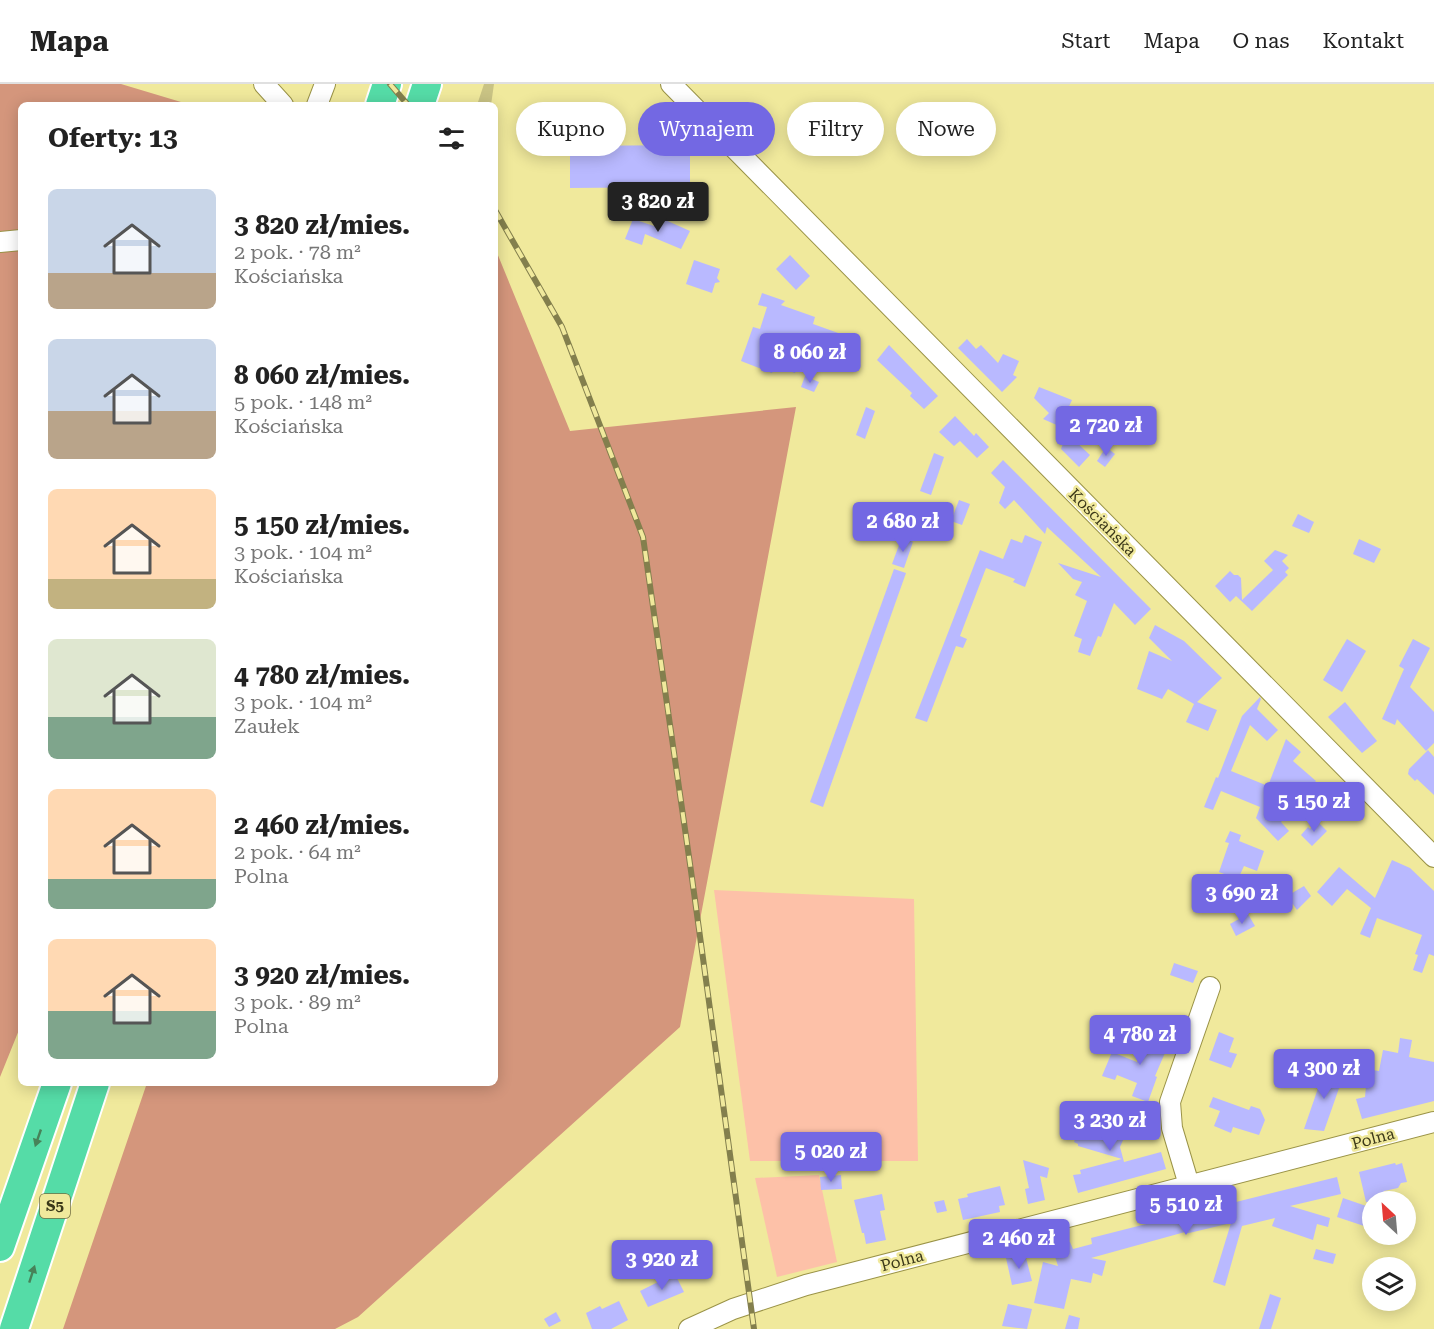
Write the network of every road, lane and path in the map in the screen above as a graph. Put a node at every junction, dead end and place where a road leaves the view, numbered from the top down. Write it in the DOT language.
graph roads {
  1 [pos="264,84"];
  2 [pos="325,84"];
  3 [pos="671,84"];
  4 [pos="280,102"];
  5 [pos="318,102"];
  6 [pos="18,240"];
  7 [pos="0,242"];
  8 [pos="1434,857"];
  9 [pos="1210,987"];
  10 [pos="56,1086"];
  11 [pos="94,1086"];
  12 [pos="1434,1122"];
  13 [pos="1189,1185"];
  14 [pos="0,1247"];
  15 [pos="14,1329"];
  16 [pos="688,1329"];
  1 -- 4 [label="street"];
  2 -- 5 [label="street"];
  3 -- 8 [label="street, Kościańska"];
  6 -- 7 [label="street"];
  9 -- 13 [label="street"];
  10 -- 14 [label="highway, S5, one-way"];
  15 -- 11 [label="highway, S5, one-way"];
  12 -- 13 [label="street, Polna"];
  13 -- 16 [label="street, Polna"];
}
